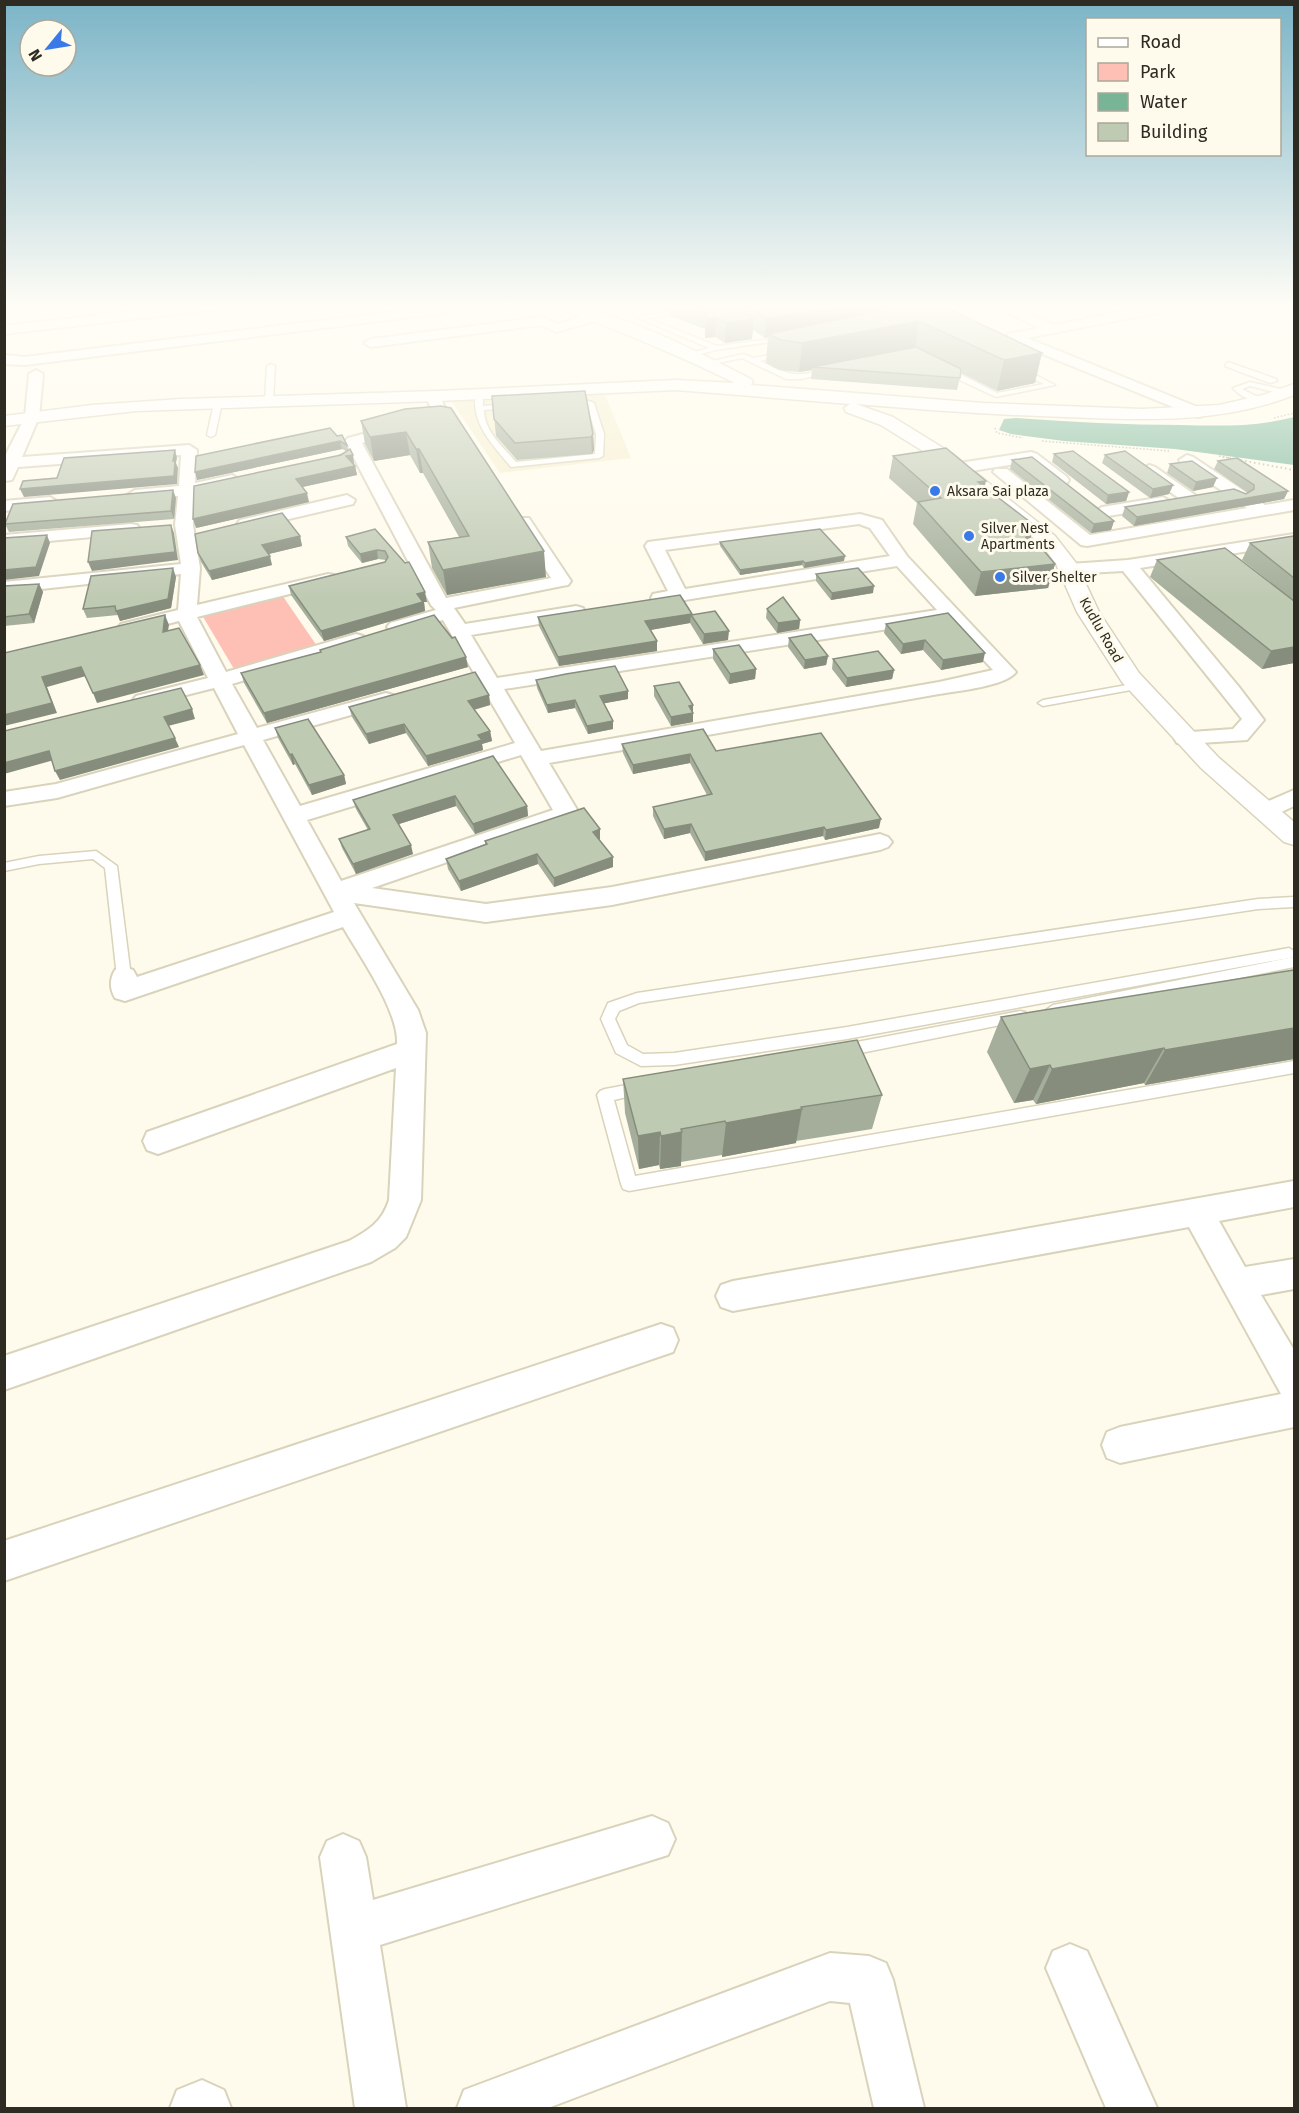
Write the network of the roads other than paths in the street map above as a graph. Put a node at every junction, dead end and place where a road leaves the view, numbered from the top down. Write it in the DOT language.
graph roads {
  1 [pos="900,402"];
  2 [pos="33,403"];
  3 [pos="218,403"];
  4 [pos="225,403"];
  5 [pos="437,403"];
  6 [pos="480,403"];
  7 [pos="499,403"];
  8 [pos="833,403"];
  9 [pos="906,403"];
  10 [pos="1174,403"];
  11 [pos="1261,403"];
  12 [pos="562,404"];
  13 [pos="527,405"];
  14 [pos="1200,413"];
  15 [pos="32,417"];
  16 [pos="4,421"];
  17 [pos="887,421"];
  18 [pos="211,435"];
  19 [pos="1039,450"];
  20 [pos="1132,458"];
  21 [pos="1187,460"];
  22 [pos="8,462"];
  23 [pos="952,462"];
  24 [pos="1001,472"];
  25 [pos="249,477"];
  26 [pos="4,480"];
  27 [pos="185,490"];
  28 [pos="1234,491"];
  29 [pos="1076,492"];
  30 [pos="1127,492"];
  31 [pos="117,496"];
  32 [pos="1200,496"];
  33 [pos="346,500"];
  34 [pos="61,501"];
  35 [pos="511,504"];
  36 [pos="1146,505"];
  37 [pos="1294,505"];
  38 [pos="4,506"];
  39 [pos="1263,511"];
  40 [pos="148,528"];
  41 [pos="232,528"];
  42 [pos="1129,534"];
  43 [pos="1294,539"];
  44 [pos="4,540"];
  45 [pos="1214,552"];
  46 [pos="901,560"];
  47 [pos="1056,561"];
  48 [pos="1128,565"];
  49 [pos="1232,566"];
  50 [pos="191,568"];
  51 [pos="345,574"];
  52 [pos="4,588"];
  53 [pos="679,595"];
  54 [pos="645,601"];
  55 [pos="598,608"];
  56 [pos="952,613"];
  57 [pos="187,614"];
  58 [pos="459,630"];
  59 [pos="107,633"];
  60 [pos="461,677"];
  61 [pos="487,678"];
  62 [pos="219,681"];
  63 [pos="1138,687"];
  64 [pos="406,693"];
  65 [pos="1043,702"];
  66 [pos="129,704"];
  67 [pos="252,738"];
  68 [pos="1185,738"];
  69 [pos="531,752"];
  70 [pos="1294,797"];
  71 [pos="4,799"];
  72 [pos="1265,811"];
  73 [pos="293,816"];
  74 [pos="1294,836"];
  75 [pos="880,842"];
  76 [pos="4,867"];
  77 [pos="335,892"];
  78 [pos="1294,902"];
  79 [pos="349,916"];
  80 [pos="1294,952"];
  81 [pos="1294,962"];
  82 [pos="124,977"];
  83 [pos="411,1051"];
  84 [pos="822,1054"];
  85 [pos="1294,1067"];
  86 [pos="662,1084"];
  87 [pos="158,1141"];
  88 [pos="1294,1194"];
  89 [pos="1197,1212"];
  90 [pos="1294,1274"];
  91 [pos="1236,1284"];
  92 [pos="733,1296"];
  93 [pos="661,1340"];
  94 [pos="4,1373"];
  95 [pos="1294,1382"];
  96 [pos="1294,1409"];
  97 [pos="1120,1445"];
  98 [pos="4,1561"];
  99 [pos="652,1839"];
  100 [pos="343,1857"];
  101 [pos="354,1929"];
  102 [pos="1070,1968"];
  103 [pos="195,2109"];
  104 [pos="206,2109"];
  105 [pos="380,2109"];
  106 [pos="482,2109"];
  107 [pos="899,2109"];
  108 [pos="1132,2109"];
  1 -- 17 [label="street"];
  2 -- 15 [label="street"];
  3 -- 4 [label="street"];
  3 -- 15 [label="street"];
  3 -- 18 [label="lane"];
  5 -- 35 [label="street"];
  6 -- 12 [label="lane"];
  7 -- 13 [label="lane"];
  8 -- 17 [label="street, Kudlu Road"];
  9 -- 14 [label="street"];
  10 -- 14 [label="street"];
  11 -- 14 [label="street"];
  15 -- 16 [label="street"];
  15 -- 22 [label="street"];
  17 -- 23 [label="street, Kudlu Road"];
  19 -- 23 [label="street"];
  20 -- 32 [label="street"];
  21 -- 28 [label="street"];
  22 -- 26 [label="street"];
  22 -- 27 [label="street"];
  23 -- 29 [label="street"];
  23 -- 47 [label="street, Kudlu Road"];
  24 -- 42 [label="street"];
  25 -- 27 [label="street"];
  27 -- 31 [label="street"];
  27 -- 50 [label="street"];
  28 -- 32 [label="street"];
  28 -- 39 [label="street"];
  30 -- 36 [label="street"];
  32 -- 36 [label="street"];
  33 -- 41 [label="street"];
  34 -- 38 [label="street"];
  36 -- 42 [label="street"];
  37 -- 39 [label="street"];
  39 -- 42 [label="street"];
  40 -- 44 [label="street"];
  43 -- 45 [label="street"];
  45 -- 48 [label="street"];
  45 -- 49 [label="street"];
  46 -- 53 [label="street"];
  46 -- 53 [label="street"];
  46 -- 56 [label="street"];
  47 -- 48 [label="street"];
  47 -- 63 [label="street, Kudlu Road"];
  48 -- 68 [label="street"];
  50 -- 52 [label="street"];
  50 -- 57 [label="street"];
  51 -- 57 [label="street"];
  53 -- 54 [label="street"];
  55 -- 58 [label="street"];
  56 -- 61 [label="street"];
  56 -- 69 [label="street"];
  57 -- 59 [label="street"];
  57 -- 62 [label="street"];
  58 -- 61 [label="street"];
  58 -- 62 [label="street"];
  60 -- 61 [label="street"];
  61 -- 69 [label="street"];
  62 -- 66 [label="street"];
  62 -- 67 [label="street"];
  63 -- 65 [label="lane"];
  63 -- 68 [label="street, Kudlu Road"];
  64 -- 67 [label="street"];
  67 -- 71 [label="street"];
  67 -- 73 [label="street"];
  68 -- 72 [label="street, Kudlu Road"];
  69 -- 73 [label="street"];
  69 -- 77 [label="street"];
  70 -- 72 [label="street"];
  72 -- 74 [label="street, Kudlu Road"];
  73 -- 77 [label="street"];
  75 -- 77 [label="street"];
  76 -- 82 [label="lane"];
  77 -- 79 [label="street"];
  78 -- 80 [label="lane"];
  79 -- 82 [label="street"];
  79 -- 83 [label="street"];
  81 -- 84 [label="lane"];
  83 -- 87 [label="street"];
  83 -- 94 [label="street"];
  85 -- 86 [label="lane"];
  88 -- 89 [label="street"];
  89 -- 91 [label="street"];
  89 -- 92 [label="street"];
  90 -- 91 [label="street"];
  91 -- 95 [label="street"];
  93 -- 98 [label="street"];
  96 -- 97 [label="street"];
  99 -- 101 [label="street"];
  100 -- 101 [label="street"];
  101 -- 105 [label="street"];
  102 -- 108 [label="street"];
  103 -- 104 [label="street"];
  106 -- 107 [label="street"];
}
